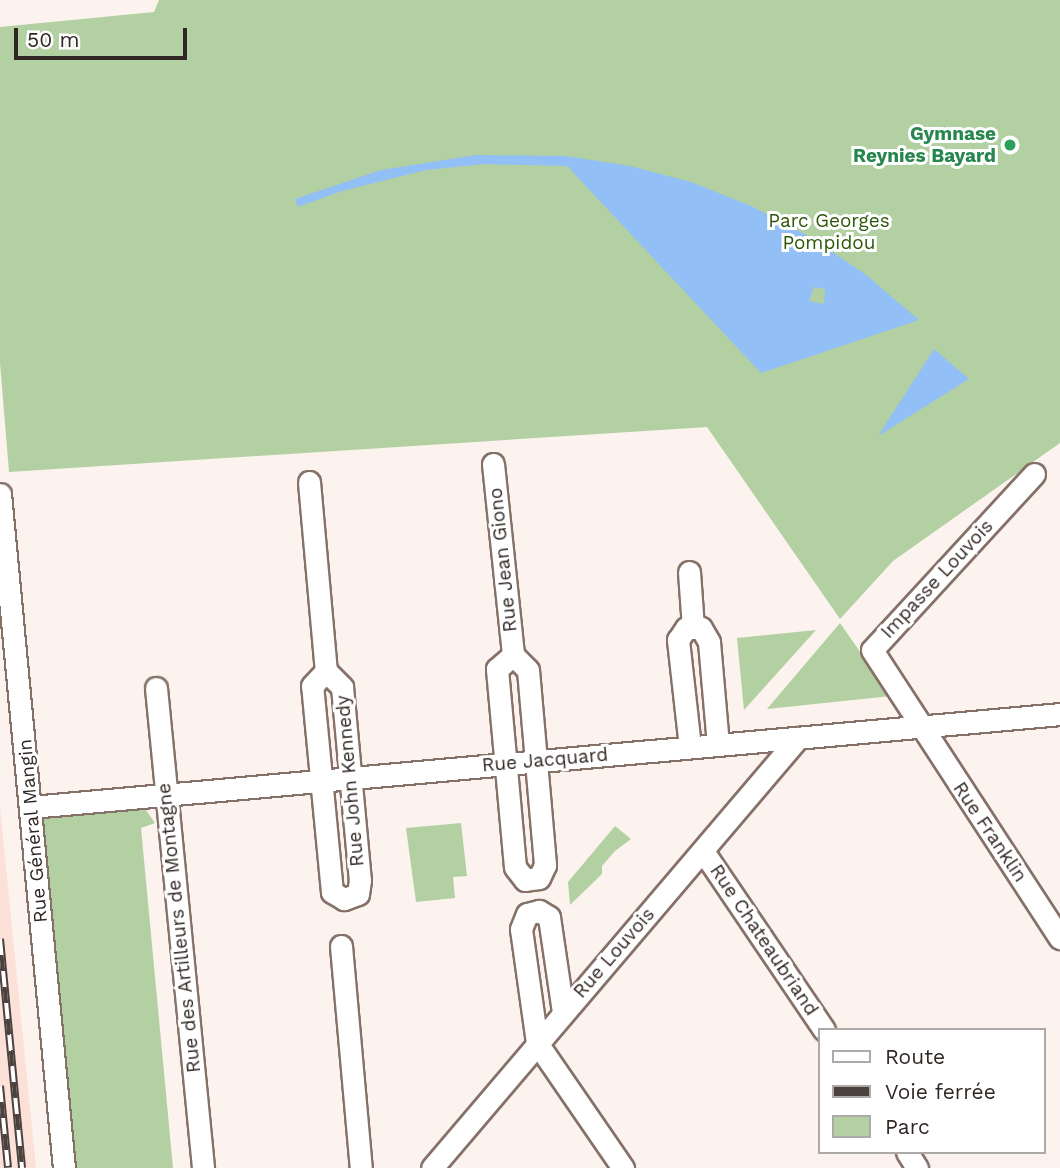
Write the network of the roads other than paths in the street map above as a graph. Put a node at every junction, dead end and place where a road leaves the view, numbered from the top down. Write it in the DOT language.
graph roads {
  1 [pos="493,464"];
  2 [pos="1034,474"];
  3 [pos="309,482"];
  4 [pos="0,494"];
  5 [pos="689,572"];
  6 [pos="693,628"];
  7 [pos="513,655"];
  8 [pos="326,671"];
  9 [pos="156,688"];
  10 [pos="1060,714"];
  11 [pos="919,727"];
  12 [pos="797,738"];
  13 [pos="718,745"];
  14 [pos="690,747"];
  15 [pos="536,760"];
  16 [pos="507,763"];
  17 [pos="351,778"];
  18 [pos="322,780"];
  19 [pos="166,794"];
  20 [pos="31,807"];
  21 [pos="703,851"];
  22 [pos="1060,938"];
  23 [pos="341,946"];
  24 [pos="563,1012"];
  25 [pos="823,1028"];
  26 [pos="537,1043"];
  27 [pos="64,1168"];
  28 [pos="203,1168"];
  29 [pos="360,1168"];
  30 [pos="432,1168"];
  31 [pos="623,1168"];
  1 -- 7 [label="street, Rue Jean Giono"];
  2 -- 11 [label="street, Impasse Louvois"];
  3 -- 8 [label="street, Rue John Kennedy"];
  4 -- 20 [label="street, Rue Général Mangin"];
  5 -- 6 [label="street"];
  6 -- 13 [label="street"];
  6 -- 14 [label="street"];
  7 -- 15 [label="street, Rue Jean Giono"];
  7 -- 16 [label="street, Rue Jean Giono"];
  8 -- 17 [label="street, Rue John Kennedy"];
  8 -- 18 [label="street, Rue John Kennedy"];
  9 -- 19 [label="street, Rue des Artilleurs de Montagne"];
  10 -- 11 [label="street, Rue Jacquard"];
  11 -- 12 [label="street, Rue Jacquard"];
  11 -- 22 [label="street, Rue Franklin"];
  12 -- 13 [label="street, Rue Jacquard"];
  12 -- 21 [label="street, Rue Louvois"];
  13 -- 14 [label="street, Rue Jacquard"];
  14 -- 15 [label="street, Rue Jacquard"];
  15 -- 16 [label="street, Rue Jacquard"];
  15 -- 16 [label="street, Rue Jean Giono"];
  16 -- 17 [label="street, Rue Jacquard"];
  17 -- 18 [label="street, Rue Jacquard"];
  17 -- 18 [label="street, Rue John Kennedy"];
  18 -- 19 [label="street, Rue Jacquard"];
  19 -- 20 [label="street, Rue Jacquard"];
  19 -- 28 [label="street, Rue des Artilleurs de Montagne"];
  20 -- 27 [label="street, Rue Général Mangin"];
  21 -- 24 [label="street, Rue Louvois"];
  21 -- 25 [label="street, Rue Chateaubriand"];
  23 -- 29 [label="street"];
  24 -- 26 [label="street, Rue Louvois"];
  24 -- 26 [label="street"];
  26 -- 30 [label="street, Rue Louvois"];
  26 -- 31 [label="street"];
}
